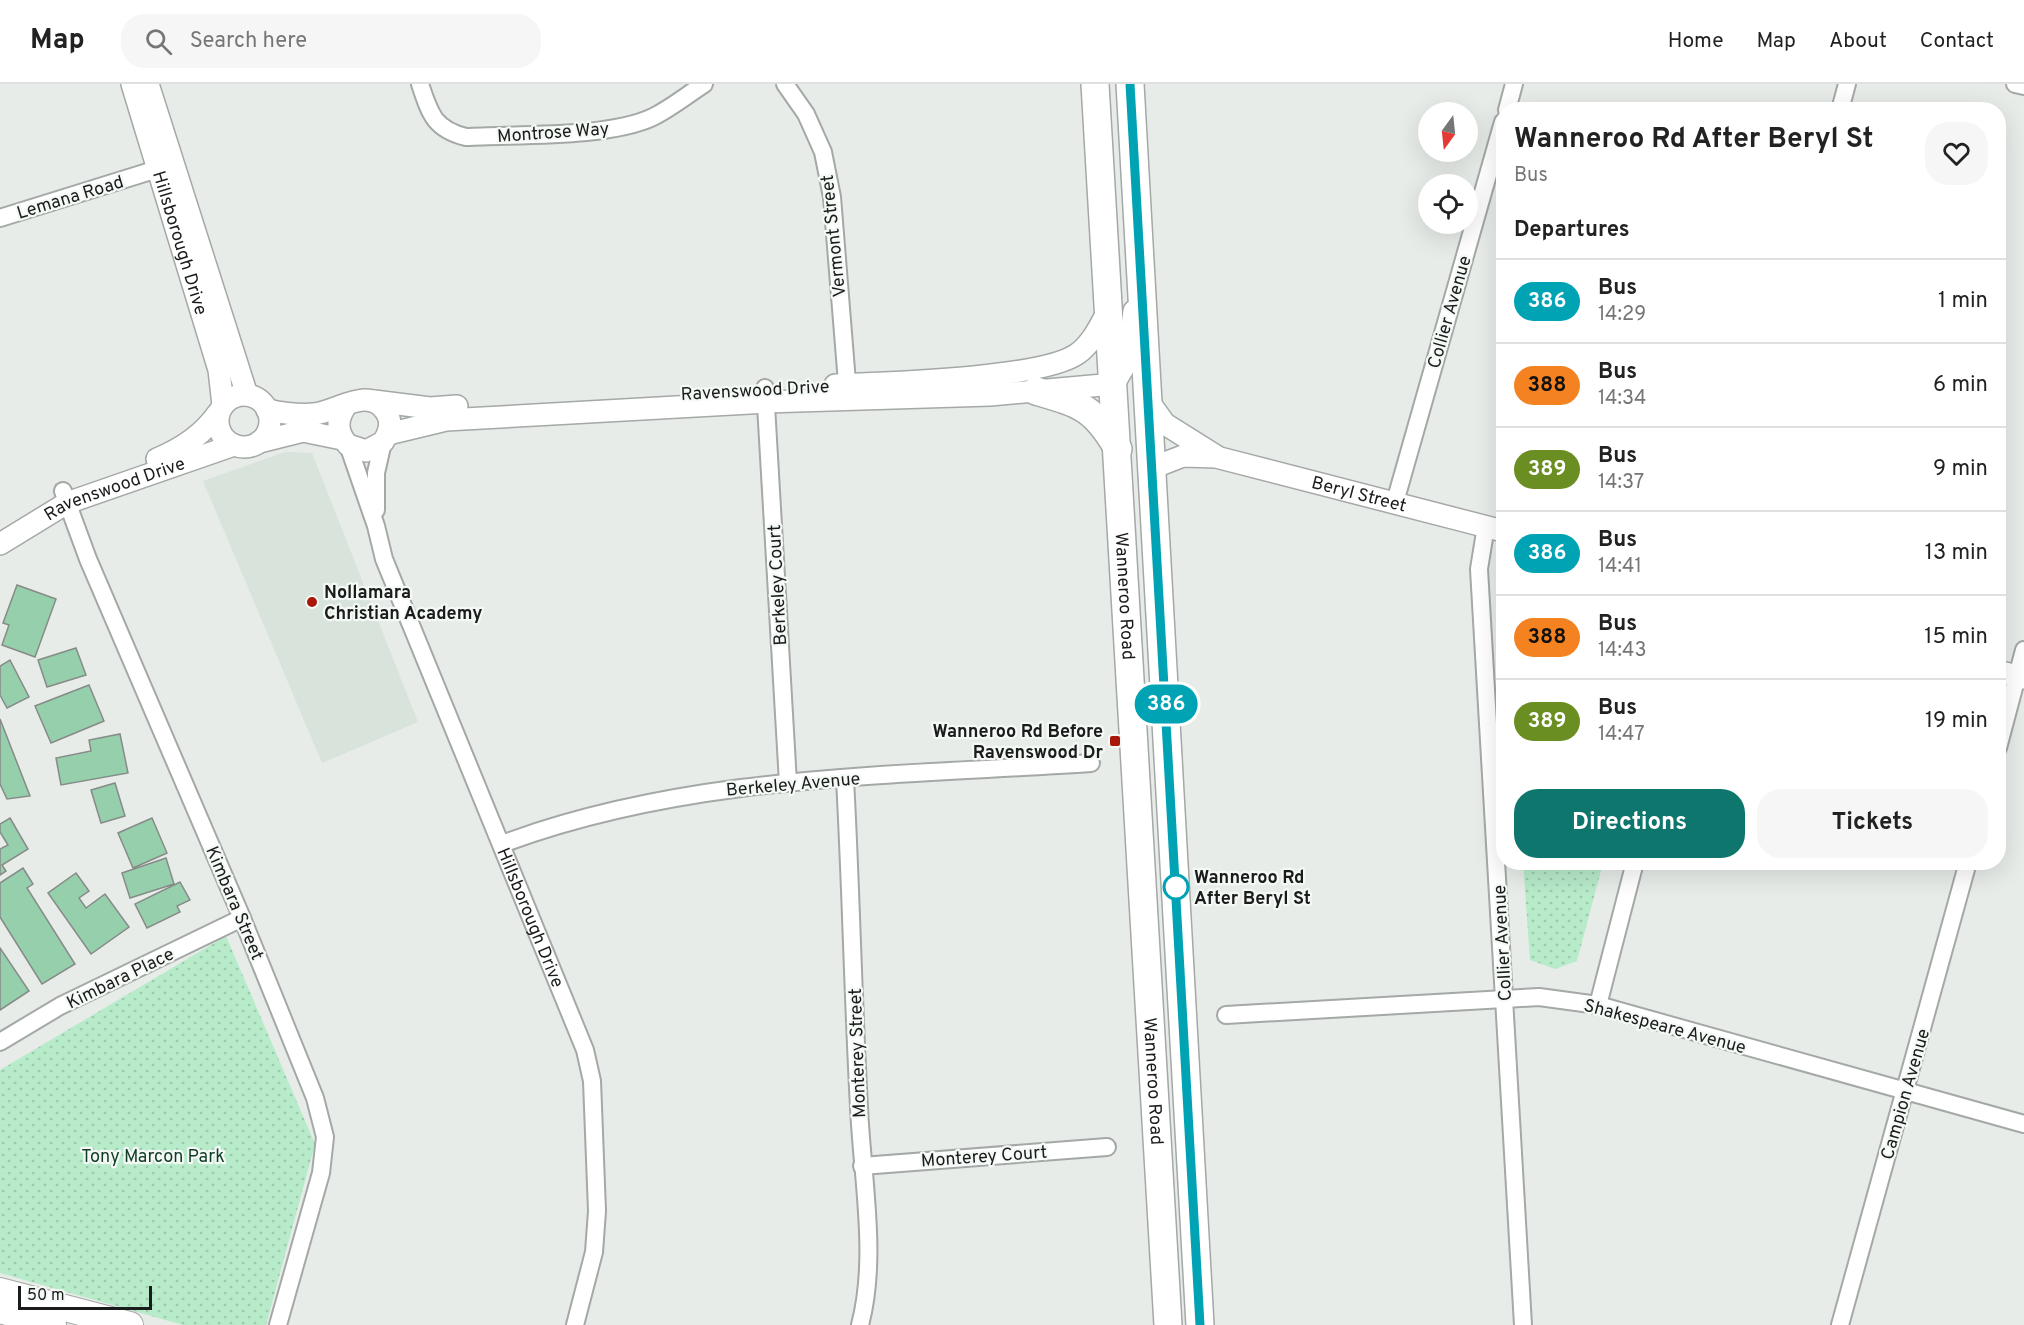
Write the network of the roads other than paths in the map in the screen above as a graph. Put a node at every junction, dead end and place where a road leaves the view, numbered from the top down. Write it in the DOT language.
graph roads {
  1 [pos="132,84"];
  2 [pos="148,84"];
  3 [pos="420,84"];
  4 [pos="704,84"];
  5 [pos="785,84"];
  6 [pos="1095,84"];
  7 [pos="1130,84"];
  8 [pos="1514,84"];
  9 [pos="1847,84"];
  10 [pos="2015,84"];
  11 [pos="2024,87"];
  12 [pos="1509,102"];
  13 [pos="1842,102"];
  14 [pos="1496,147"];
  15 [pos="167,167"];
  16 [pos="0,218"];
  17 [pos="1139,254"];
  18 [pos="1109,309"];
  19 [pos="1114,384"];
  20 [pos="848,391"];
  21 [pos="1036,391"];
  22 [pos="247,395"];
  23 [pos="766,395"];
  24 [pos="374,401"];
  25 [pos="1149,402"];
  26 [pos="345,407"];
  27 [pos="220,409"];
  28 [pos="267,410"];
  29 [pos="386,438"];
  30 [pos="259,442"];
  31 [pos="345,442"];
  32 [pos="234,445"];
  33 [pos="1118,450"];
  34 [pos="1216,457"];
  35 [pos="1152,468"];
  36 [pos="65,497"];
  37 [pos="1395,502"];
  38 [pos="376,526"];
  39 [pos="0,527"];
  40 [pos="1494,528"];
  41 [pos="0,544"];
  42 [pos="2024,650"];
  43 [pos="2013,675"];
  44 [pos="2006,709"];
  45 [pos="1091,763"];
  46 [pos="845,779"];
  47 [pos="788,783"];
  48 [pos="502,844"];
  49 [pos="1496,850"];
  50 [pos="1497,870"];
  51 [pos="1633,870"];
  52 [pos="1966,870"];
  53 [pos="242,918"];
  54 [pos="1505,999"];
  55 [pos="1598,1005"];
  56 [pos="1226,1015"];
  57 [pos="0,1042"];
  58 [pos="1905,1092"];
  59 [pos="2024,1125"];
  60 [pos="1107,1147"];
  61 [pos="862,1166"];
  62 [pos="0,1292"];
  63 [pos="0,1310"];
  64 [pos="58,1320"];
  65 [pos="130,1325"];
  66 [pos="278,1325"];
  67 [pos="574,1325"];
  68 [pos="860,1325"];
  69 [pos="1168,1325"];
  70 [pos="1200,1325"];
  71 [pos="1523,1325"];
  72 [pos="1840,1325"];
  1 -- 15 [label="street, Hillsborough Drive"];
  2 -- 15 [label="street, Hillsborough Drive"];
  3 -- 4 [label="street, Montrose Way"];
  5 -- 20 [label="street, Vermont Street"];
  6 -- 18 [label="highway, Wanneroo Road"];
  7 -- 17 [label="highway, Wanneroo Road"];
  8 -- 12 [label="street"];
  9 -- 13 [label="street"];
  10 -- 11 [label="street"];
  14 -- 37 [label="street, Collier Avenue"];
  15 -- 16 [label="street, Lemana Road"];
  15 -- 22 [label="street, Hillsborough Drive"];
  15 -- 27 [label="street, Hillsborough Drive"];
  17 -- 19 [label="street"];
  17 -- 25 [label="highway, Wanneroo Road"];
  18 -- 19 [label="highway, Wanneroo Road"];
  18 -- 20 [label="street, Ravenswood Drive"];
  19 -- 21 [label="street, Ravenswood Drive"];
  19 -- 33 [label="highway, Wanneroo Road"];
  20 -- 21 [label="street, Ravenswood Drive"];
  20 -- 23 [label="street, Ravenswood Drive"];
  21 -- 33 [label="highway"];
  22 -- 27 [label="street"];
  22 -- 28 [label="street"];
  23 -- 24 [label="street, Ravenswood Drive"];
  23 -- 29 [label="street, Ravenswood Drive"];
  23 -- 47 [label="street, Berkeley Court"];
  24 -- 26 [label="street"];
  24 -- 29 [label="street"];
  25 -- 34 [label="street, Beryl Street"];
  25 -- 35 [label="highway, Wanneroo Road"];
  26 -- 28 [label="street"];
  26 -- 31 [label="street"];
  27 -- 32 [label="street"];
  27 -- 36 [label="street, Ravenswood Drive"];
  28 -- 30 [label="street"];
  29 -- 31 [label="street"];
  29 -- 38 [label="street, Hillsborough Drive"];
  30 -- 31 [label="street"];
  30 -- 32 [label="street"];
  31 -- 38 [label="street, Hillsborough Drive"];
  32 -- 36 [label="street, Ravenswood Drive"];
  33 -- 69 [label="highway, Wanneroo Road"];
  34 -- 35 [label="street, Beryl Street"];
  34 -- 37 [label="street, Beryl Street"];
  35 -- 70 [label="highway, Wanneroo Road"];
  36 -- 39 [label="street, Ravenswood Drive"];
  36 -- 41 [label="street, Ravenswood Drive"];
  36 -- 53 [label="street, Kimbara Street"];
  37 -- 40 [label="street, Beryl Street"];
  38 -- 48 [label="street, Hillsborough Drive"];
  40 -- 49 [label="street, Collier Avenue"];
  42 -- 43 [label="street"];
  43 -- 44 [label="street"];
  45 -- 46 [label="street, Berkeley Avenue"];
  46 -- 47 [label="street, Berkeley Avenue"];
  46 -- 61 [label="street, Monterey Street"];
  47 -- 48 [label="street, Berkeley Avenue"];
  48 -- 67 [label="street, Hillsborough Drive"];
  50 -- 54 [label="street, Collier Avenue"];
  51 -- 55 [label="street"];
  52 -- 58 [label="street, Campion Avenue"];
  53 -- 57 [label="street, Kimbara Place"];
  53 -- 66 [label="street, Kimbara Street"];
  54 -- 55 [label="street, Shakespeare Avenue"];
  54 -- 56 [label="street, Shakespeare Avenue"];
  54 -- 71 [label="street, Collier Avenue"];
  55 -- 58 [label="street, Shakespeare Avenue"];
  58 -- 59 [label="street, Shakespeare Avenue"];
  58 -- 72 [label="street, Campion Avenue"];
  60 -- 61 [label="street, Monterey Court"];
  61 -- 68 [label="street, Monterey Street"];
  62 -- 64 [label="main road"];
  63 -- 64 [label="main road"];
  64 -- 65 [label="main road"];
}
